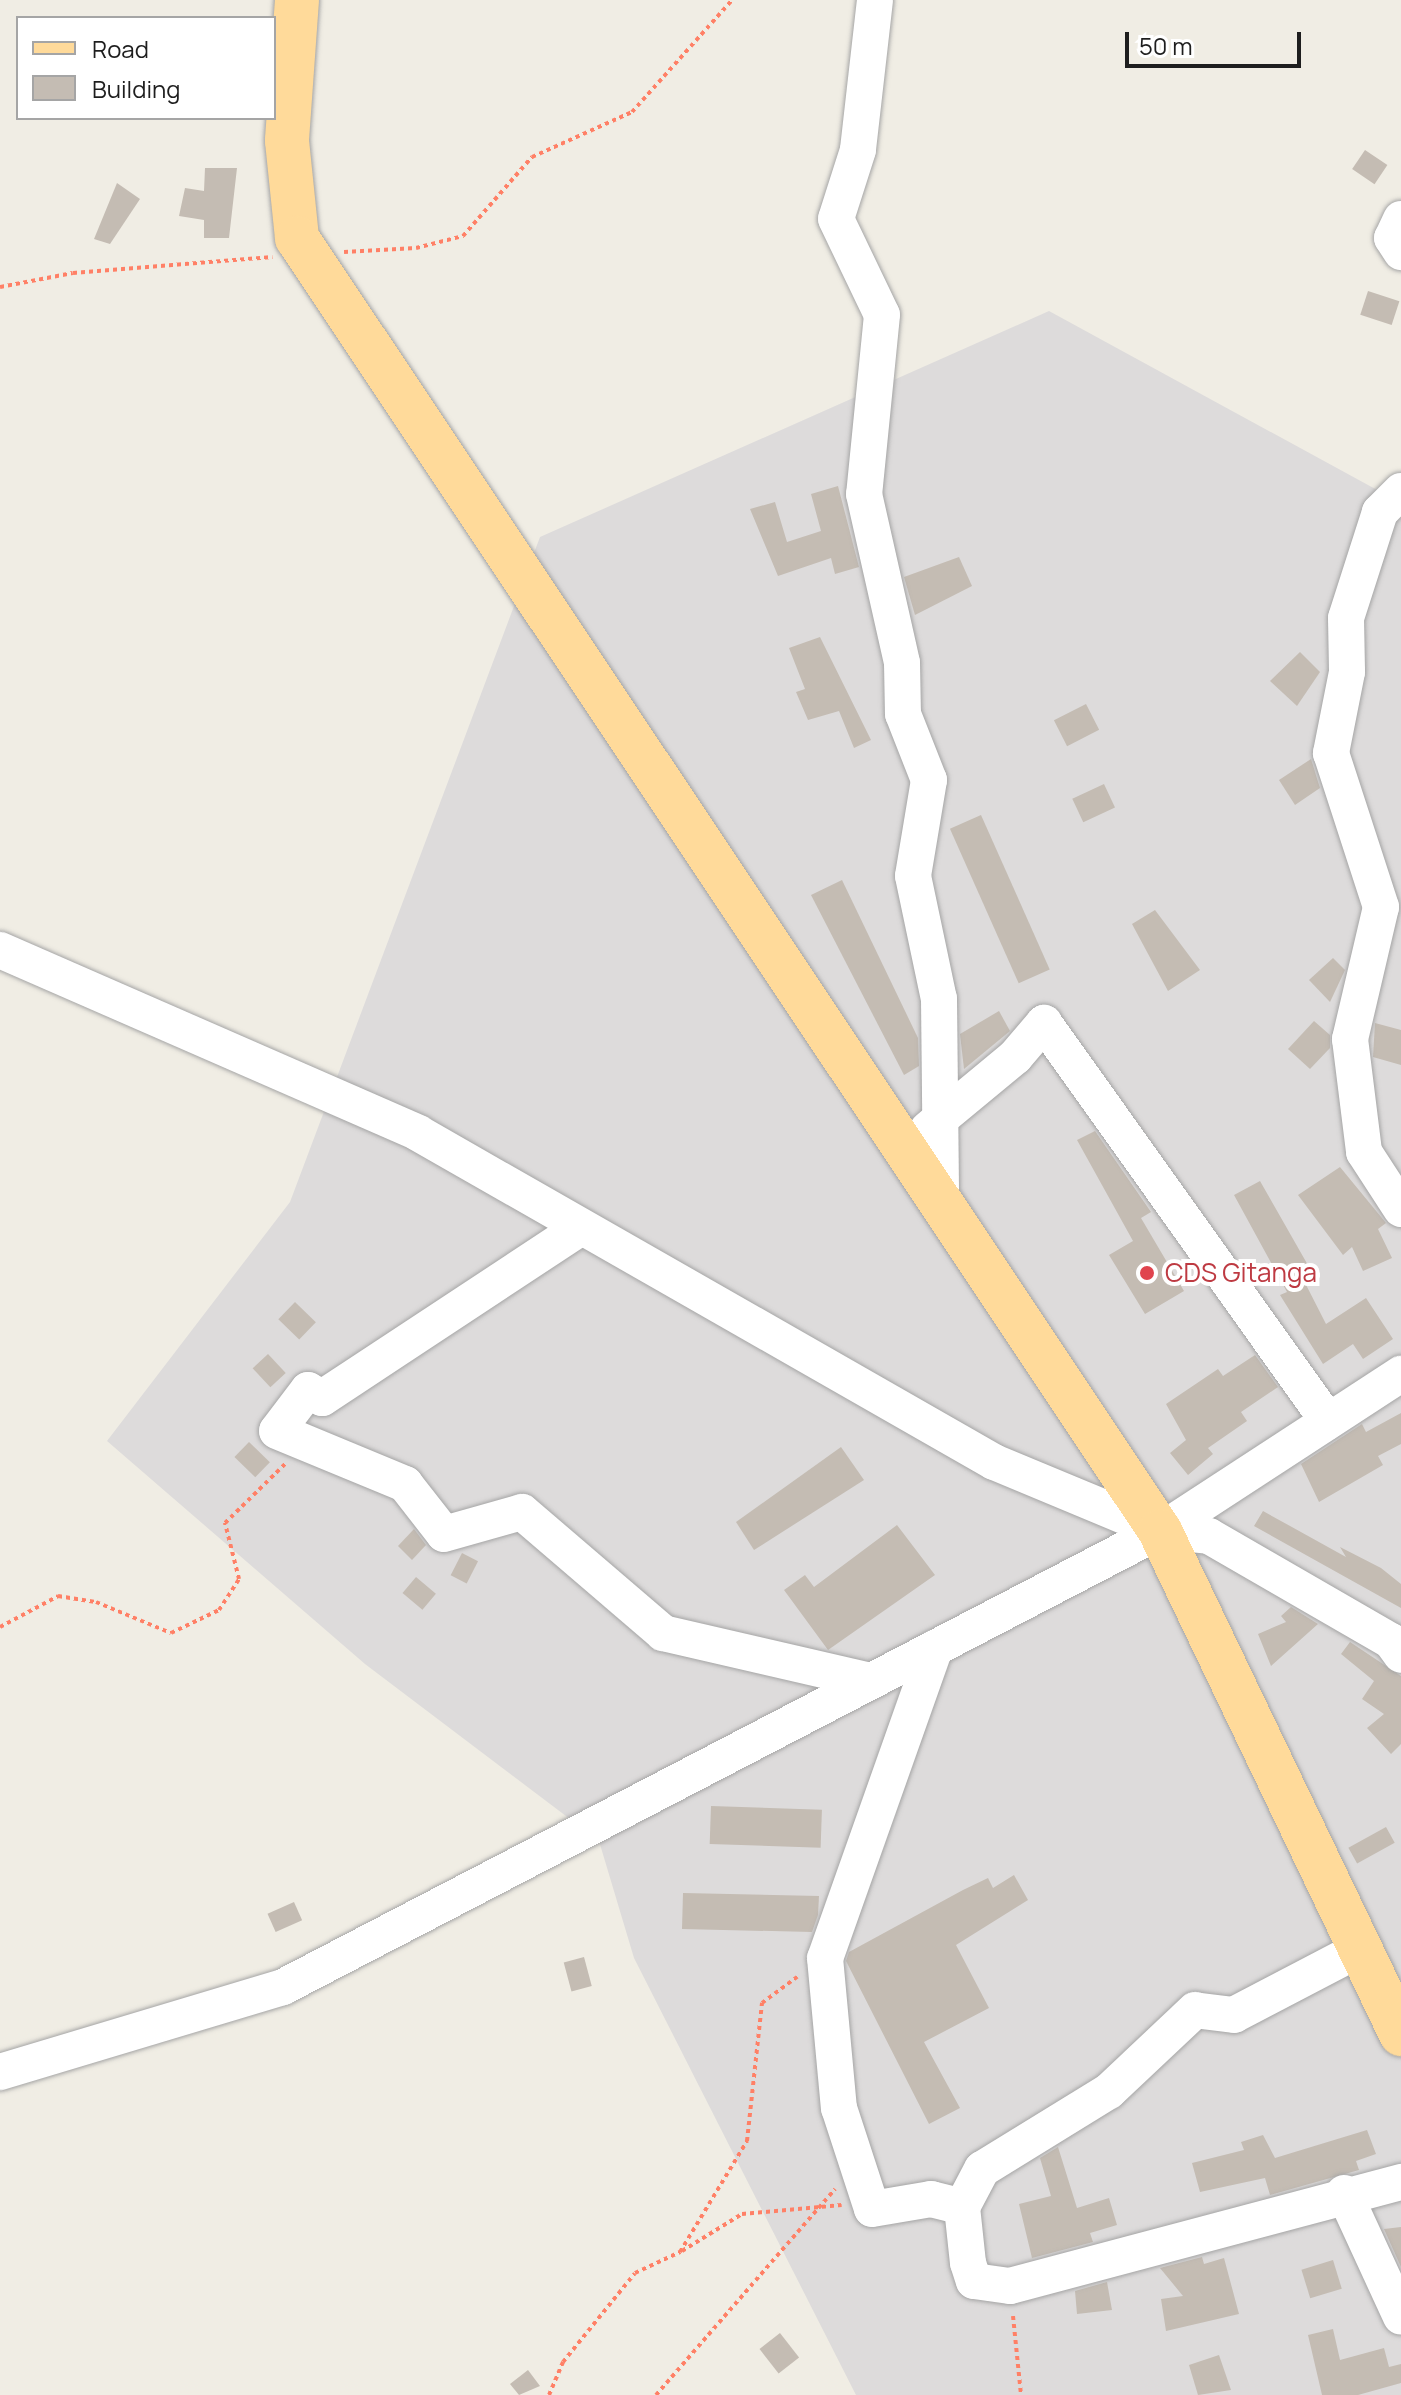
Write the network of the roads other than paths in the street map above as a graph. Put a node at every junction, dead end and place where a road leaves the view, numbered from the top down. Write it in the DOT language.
graph roads {
  1 [pos="297,0"];
  2 [pos="875,0"];
  3 [pos="1401,219"];
  4 [pos="1401,252"];
  5 [pos="1401,491"];
  6 [pos="0,950"];
  7 [pos="940,1119"];
  8 [pos="905,1147"];
  9 [pos="941,1202"];
  10 [pos="1401,1209"];
  11 [pos="580,1228"];
  12 [pos="1401,1374"];
  13 [pos="1328,1421"];
  14 [pos="1160,1531"];
  15 [pos="1398,1645"];
  16 [pos="935,1648"];
  17 [pos="871,1681"];
  18 [pos="1360,1949"];
  19 [pos="1401,2034"];
  20 [pos="0,2072"];
  21 [pos="1401,2182"];
  22 [pos="1344,2193"];
  23 [pos="962,2207"];
  24 [pos="1401,2317"];
  1 -- 8 [label="main road"];
  2 -- 7 [label="street"];
  3 -- 4 [label="street"];
  5 -- 10 [label="street"];
  6 -- 11 [label="street"];
  7 -- 8 [label="street"];
  7 -- 9 [label="street"];
  7 -- 13 [label="street"];
  8 -- 9 [label="main road"];
  9 -- 14 [label="main road"];
  11 -- 14 [label="street"];
  11 -- 17 [label="street"];
  12 -- 13 [label="street"];
  13 -- 14 [label="street"];
  14 -- 15 [label="street"];
  14 -- 16 [label="street"];
  14 -- 18 [label="main road"];
  16 -- 17 [label="street"];
  16 -- 23 [label="street"];
  17 -- 20 [label="street"];
  18 -- 19 [label="main road"];
  18 -- 23 [label="street"];
  21 -- 22 [label="street"];
  22 -- 23 [label="street"];
  22 -- 24 [label="street"];
}
